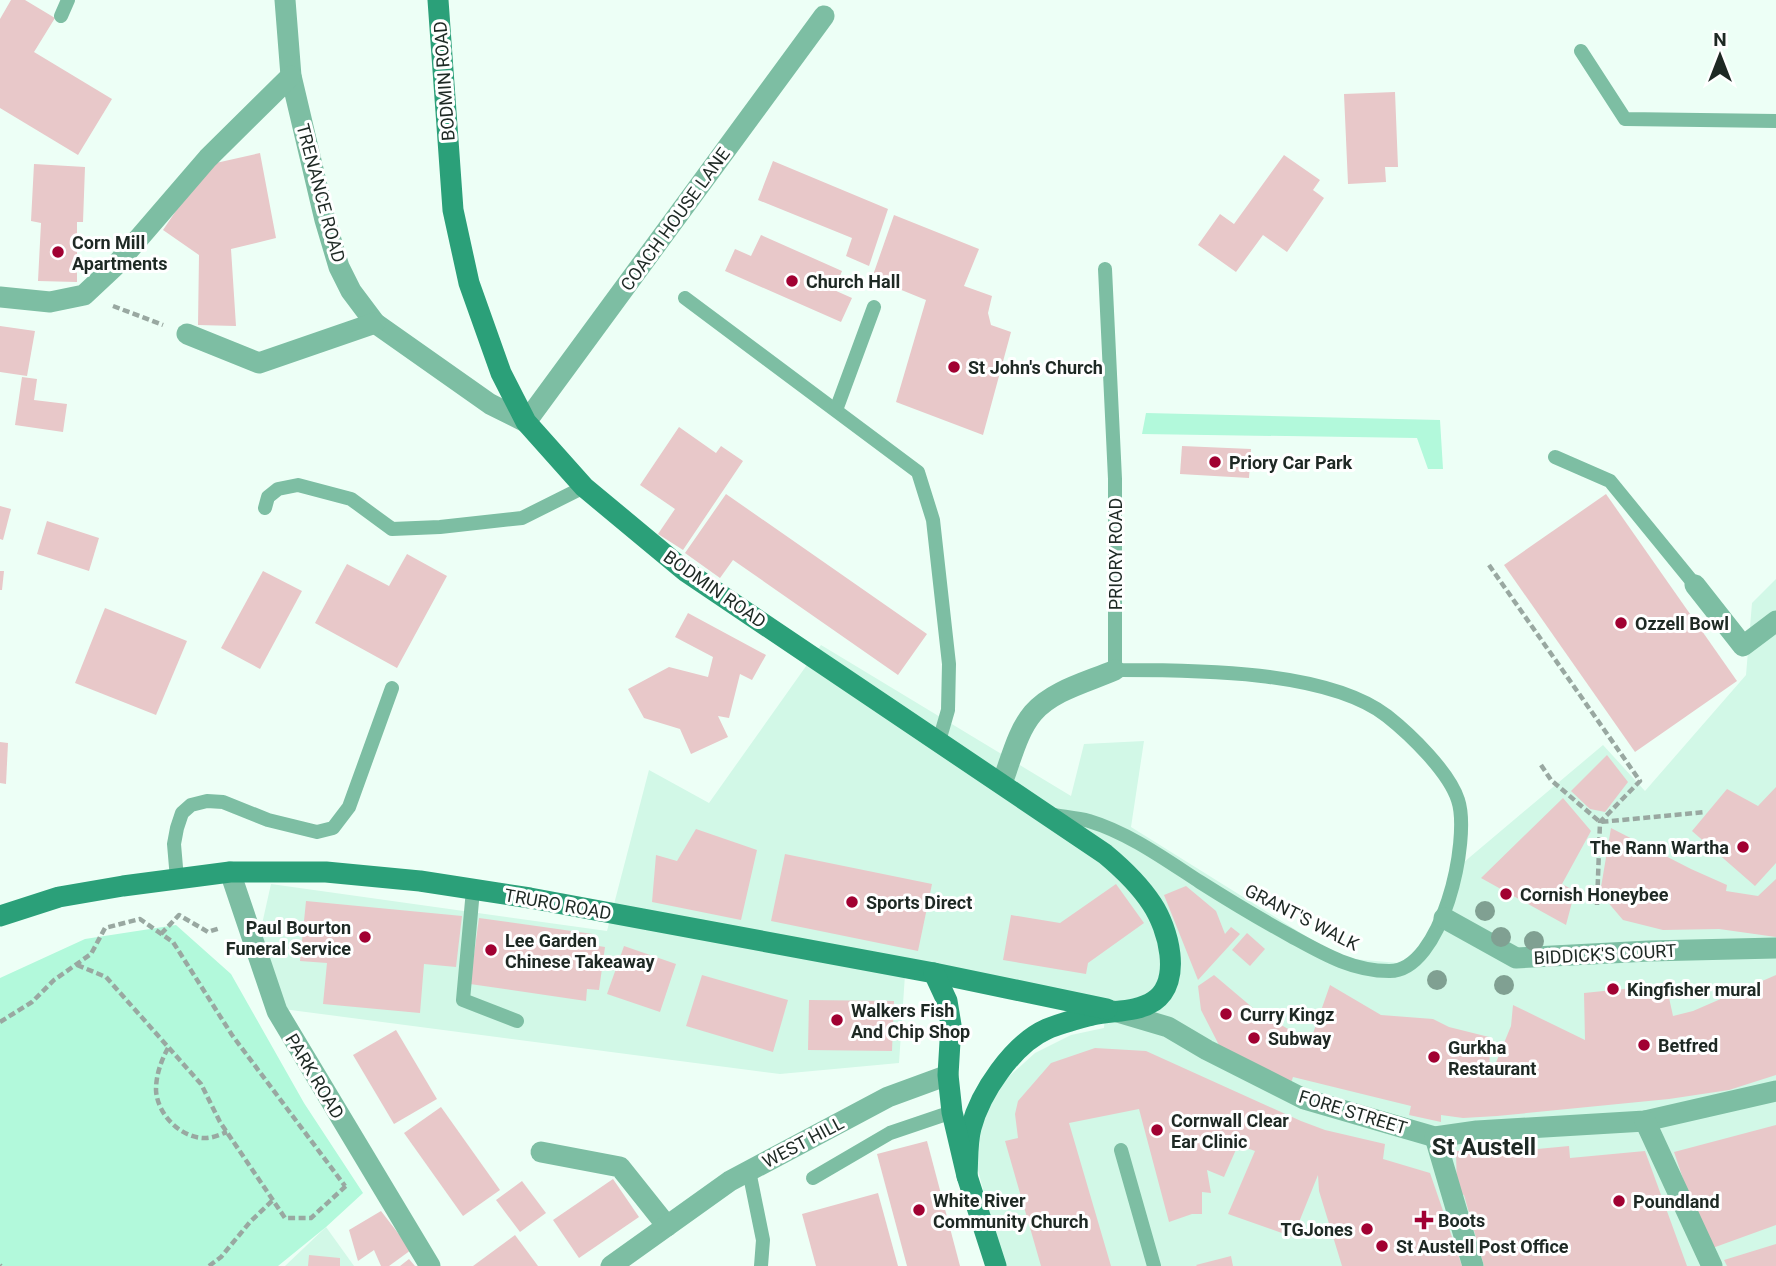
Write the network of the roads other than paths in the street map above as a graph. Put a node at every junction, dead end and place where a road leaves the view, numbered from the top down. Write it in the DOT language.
graph roads {
  1 [pos="68,0"];
  2 [pos="285,0"];
  3 [pos="438,0"];
  4 [pos="61,16"];
  5 [pos="824,16"];
  6 [pos="1581,51"];
  7 [pos="291,76"];
  8 [pos="1776,121"];
  9 [pos="1105,269"];
  10 [pos="0,297"];
  11 [pos="685,298"];
  12 [pos="874,307"];
  13 [pos="375,323"];
  14 [pos="187,334"];
  15 [pos="836,410"];
  16 [pos="526,422"];
  17 [pos="1555,457"];
  18 [pos="584,487"];
  19 [pos="265,508"];
  20 [pos="1695,585"];
  21 [pos="1776,621"];
  22 [pos="1115,670"];
  23 [pos="392,688"];
  24 [pos="939,741"];
  25 [pos="1002,783"];
  26 [pos="1047,814"];
  27 [pos="230,872"];
  28 [pos="177,879"];
  29 [pos="473,890"];
  30 [pos="0,916"];
  31 [pos="1444,918"];
  32 [pos="1776,948"];
  33 [pos="934,973"];
  34 [pos="1112,1010"];
  35 [pos="517,1021"];
  36 [pos="948,1075"];
  37 [pos="1776,1091"];
  38 [pos="952,1112"];
  39 [pos="1645,1121"];
  40 [pos="1435,1137"];
  41 [pos="1121,1150"];
  42 [pos="541,1152"];
  43 [pos="749,1171"];
  44 [pos="967,1175"];
  45 [pos="813,1178"];
  46 [pos="667,1226"];
  47 [pos="430,1266"];
  48 [pos="611,1266"];
  49 [pos="761,1266"];
  50 [pos="996,1266"];
  51 [pos="1154,1266"];
  52 [pos="1474,1266"];
  53 [pos="1712,1266"];
  1 -- 4 [label="lane"];
  2 -- 7 [label="street, TRENANCE ROAD"];
  3 -- 16 [label="main road, BODMIN ROAD"];
  5 -- 16 [label="street, COACH HOUSE LANE"];
  6 -- 8 [label="lane"];
  7 -- 10 [label="street"];
  7 -- 13 [label="street, TRENANCE ROAD"];
  9 -- 22 [label="lane, PRIORY ROAD"];
  11 -- 15 [label="lane"];
  12 -- 15 [label="lane"];
  13 -- 14 [label="street"];
  13 -- 16 [label="street, TRENANCE ROAD"];
  15 -- 24 [label="lane"];
  16 -- 18 [label="main road, BODMIN ROAD"];
  17 -- 20 [label="lane"];
  18 -- 19 [label="lane"];
  18 -- 24 [label="main road, BODMIN ROAD"];
  20 -- 21 [label="street"];
  22 -- 25 [label="street"];
  22 -- 31 [label="lane, GRANT'S WALK"];
  23 -- 28 [label="lane"];
  24 -- 25 [label="main road, BODMIN ROAD"];
  25 -- 26 [label="main road, BODMIN ROAD"];
  26 -- 31 [label="lane, GRANT'S WALK"];
  26 -- 34 [label="main road, BODMIN ROAD"];
  27 -- 28 [label="main road, TRURO ROAD"];
  27 -- 29 [label="main road, TRURO ROAD"];
  27 -- 47 [label="street, PARK ROAD"];
  28 -- 30 [label="main road, TRURO ROAD"];
  29 -- 33 [label="main road, TRURO ROAD"];
  29 -- 35 [label="lane"];
  31 -- 32 [label="street, BIDDICK'S COURT"];
  33 -- 34 [label="main road, TRURO ROAD"];
  33 -- 36 [label="main road"];
  34 -- 40 [label="street, FORE STREET"];
  34 -- 44 [label="main road"];
  36 -- 38 [label="main road"];
  36 -- 43 [label="street, WEST HILL"];
  37 -- 39 [label="street, FORE STREET"];
  38 -- 44 [label="main road"];
  38 -- 45 [label="lane"];
  39 -- 40 [label="street, FORE STREET"];
  39 -- 53 [label="street"];
  40 -- 52 [label="street"];
  41 -- 51 [label="lane"];
  42 -- 46 [label="street"];
  43 -- 46 [label="street, WEST HILL"];
  43 -- 49 [label="lane"];
  44 -- 50 [label="main road"];
  46 -- 48 [label="street, WEST HILL"];
}
